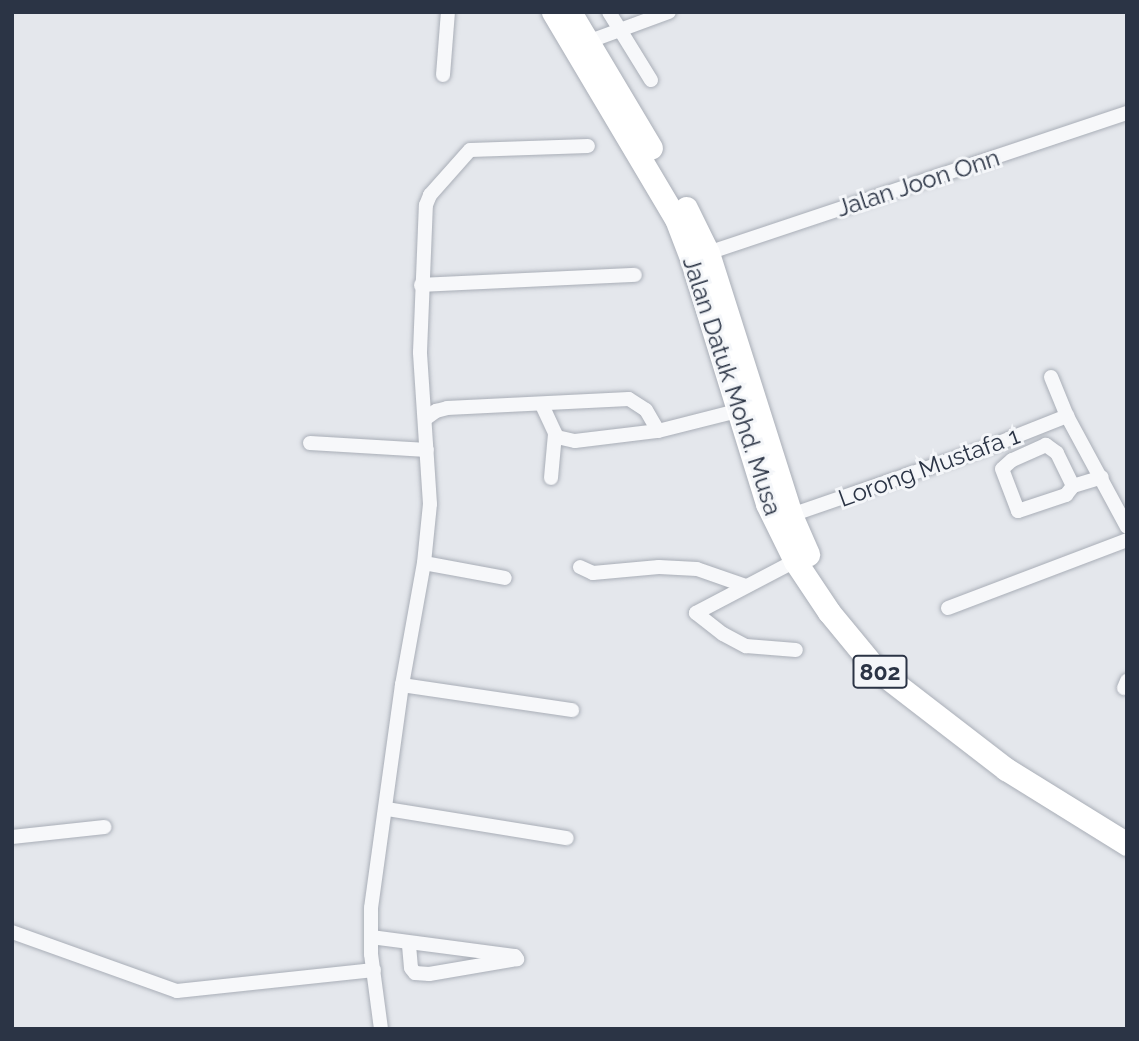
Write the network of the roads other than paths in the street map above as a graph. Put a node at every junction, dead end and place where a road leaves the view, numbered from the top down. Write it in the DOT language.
graph roads {
  1 [pos="448,12"];
  2 [pos="553,12"];
  3 [pos="570,12"];
  4 [pos="609,12"];
  5 [pos="669,12"];
  6 [pos="619,29"];
  7 [pos="590,41"];
  8 [pos="443,75"];
  9 [pos="652,80"];
  10 [pos="1127,113"];
  11 [pos="588,146"];
  12 [pos="708,253"];
  13 [pos="635,275"];
  14 [pos="421,285"];
  15 [pos="1051,377"];
  16 [pos="751,390"];
  17 [pos="542,405"];
  18 [pos="737,411"];
  19 [pos="1067,416"];
  20 [pos="425,419"];
  21 [pos="658,431"];
  22 [pos="555,434"];
  23 [pos="310,443"];
  24 [pos="994,446"];
  25 [pos="427,450"];
  26 [pos="1012,460"];
  27 [pos="1102,477"];
  28 [pos="551,478"];
  29 [pos="1073,486"];
  30 [pos="791,515"];
  31 [pos="1127,527"];
  32 [pos="1127,540"];
  33 [pos="795,561"];
  34 [pos="424,564"];
  35 [pos="580,567"];
  36 [pos="505,578"];
  37 [pos="746,586"];
  38 [pos="948,608"];
  39 [pos="796,650"];
  40 [pos="402,685"];
  41 [pos="572,710"];
  42 [pos="387,809"];
  43 [pos="104,827"];
  44 [pos="1127,827"];
  45 [pos="12,837"];
  46 [pos="567,838"];
  47 [pos="1127,844"];
  48 [pos="12,932"];
  49 [pos="371,937"];
  50 [pos="410,943"];
  51 [pos="374,970"];
  52 [pos="381,1029"];
  1 -- 8 [label="street"];
  2 -- 18 [label="highway, Jalan Datuk Mohd. Musa / 802"];
  3 -- 7 [label="highway, Jalan Datuk Mohd. Musa / 802"];
  4 -- 6 [label="street"];
  5 -- 6 [label="street"];
  6 -- 7 [label="street"];
  6 -- 9 [label="street"];
  7 -- 12 [label="highway, Jalan Datuk Mohd. Musa / 802"];
  10 -- 12 [label="street, Jalan Joon Onn"];
  11 -- 14 [label="street"];
  12 -- 16 [label="highway, Jalan Datuk Mohd. Musa / 802"];
  13 -- 14 [label="street"];
  14 -- 20 [label="street"];
  15 -- 19 [label="street"];
  16 -- 18 [label="highway"];
  16 -- 30 [label="highway, Jalan Datuk Mohd. Musa / 802"];
  17 -- 20 [label="street"];
  17 -- 21 [label="street"];
  17 -- 22 [label="street"];
  18 -- 21 [label="street"];
  18 -- 33 [label="highway, Jalan Datuk Mohd. Musa / 802"];
  19 -- 24 [label="street, Lorong Mustafa 1"];
  19 -- 27 [label="street"];
  20 -- 25 [label="street"];
  21 -- 22 [label="street"];
  22 -- 28 [label="street"];
  23 -- 25 [label="street"];
  24 -- 26 [label="street"];
  24 -- 30 [label="street, Lorong Mustafa 1"];
  25 -- 34 [label="street"];
  26 -- 29 [label="street"];
  26 -- 29 [label="street"];
  27 -- 29 [label="street"];
  27 -- 31 [label="street"];
  30 -- 44 [label="highway, Jalan Datuk Mohd. Musa / 802"];
  32 -- 38 [label="street"];
  33 -- 37 [label="street"];
  33 -- 47 [label="highway, Jalan Datuk Mohd. Musa / 802"];
  34 -- 36 [label="street"];
  34 -- 40 [label="street"];
  35 -- 37 [label="street"];
  37 -- 39 [label="street"];
  40 -- 41 [label="street"];
  40 -- 42 [label="street"];
  42 -- 46 [label="street"];
  42 -- 49 [label="street"];
  43 -- 45 [label="street"];
  48 -- 51 [label="street"];
  49 -- 50 [label="street"];
  49 -- 51 [label="street"];
  50 -- 50 [label="street"];
  51 -- 52 [label="street"];
}
